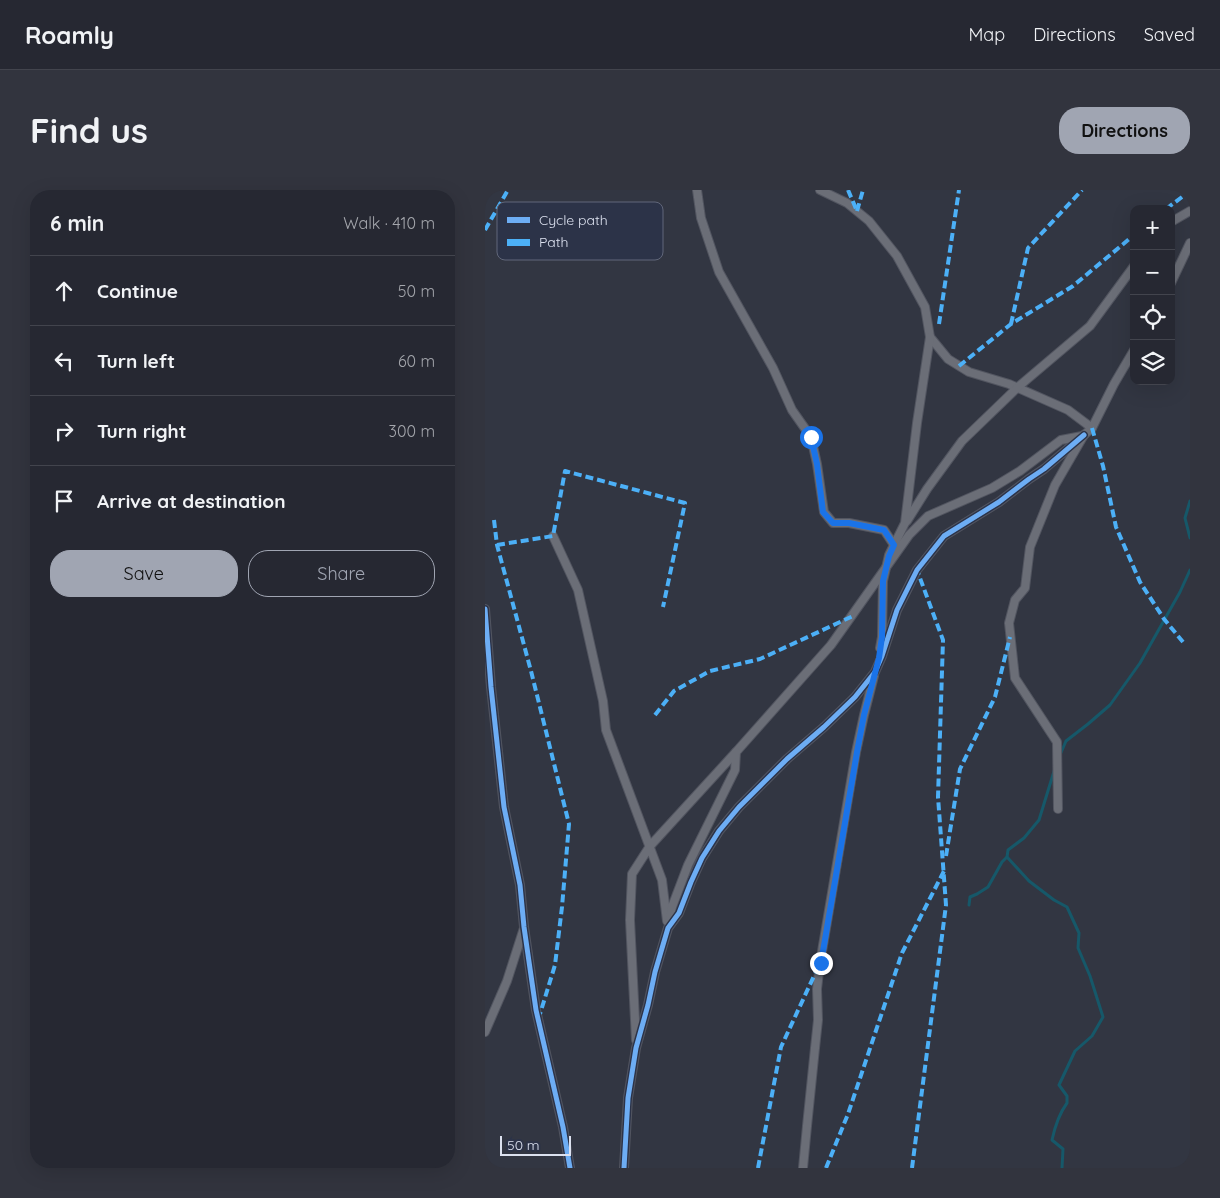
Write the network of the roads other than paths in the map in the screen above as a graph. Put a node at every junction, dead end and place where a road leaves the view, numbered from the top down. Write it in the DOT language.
graph roads {
  1 [pos="697,190"];
  2 [pos="820,190"];
  3 [pos="1190,212"];
  4 [pos="1175,220"];
  5 [pos="1190,243"];
  6 [pos="1130,271"];
  7 [pos="1175,275"];
  8 [pos="930,337"];
  9 [pos="1130,357"];
  10 [pos="1018,387"];
  11 [pos="1092,428"];
  12 [pos="1083,435"];
  13 [pos="905,523"];
  14 [pos="553,536"];
  15 [pos="894,545"];
  16 [pos="886,568"];
  17 [pos="485,609"];
  18 [pos="875,672"];
  19 [pos="737,752"];
  20 [pos="1058,808"];
  21 [pos="650,846"];
  22 [pos="524,926"];
  23 [pos="668,928"];
  24 [pos="485,1032"];
  25 [pos="636,1048"];
  26 [pos="570,1168"];
  27 [pos="624,1168"];
  28 [pos="803,1168"];
  1 -- 15 [label="street"];
  2 -- 8 [label="street"];
  3 -- 4 [label="street"];
  5 -- 7 [label="street"];
  6 -- 10 [label="street"];
  8 -- 10 [label="street"];
  8 -- 13 [label="street"];
  9 -- 11 [label="street"];
  10 -- 11 [label="street"];
  10 -- 13 [label="street"];
  11 -- 12 [label="street"];
  12 -- 16 [label="street"];
  12 -- 18 [label="street"];
  12 -- 20 [label="street"];
  13 -- 15 [label="street"];
  14 -- 21 [label="street"];
  15 -- 16 [label="street"];
  16 -- 18 [label="street"];
  16 -- 19 [label="street"];
  17 -- 22 [label="street"];
  18 -- 23 [label="street"];
  18 -- 28 [label="street"];
  19 -- 21 [label="street"];
  19 -- 23 [label="street"];
  21 -- 23 [label="street"];
  21 -- 25 [label="street"];
  22 -- 24 [label="street"];
  22 -- 26 [label="street"];
  23 -- 25 [label="street"];
  25 -- 27 [label="street"];
}
